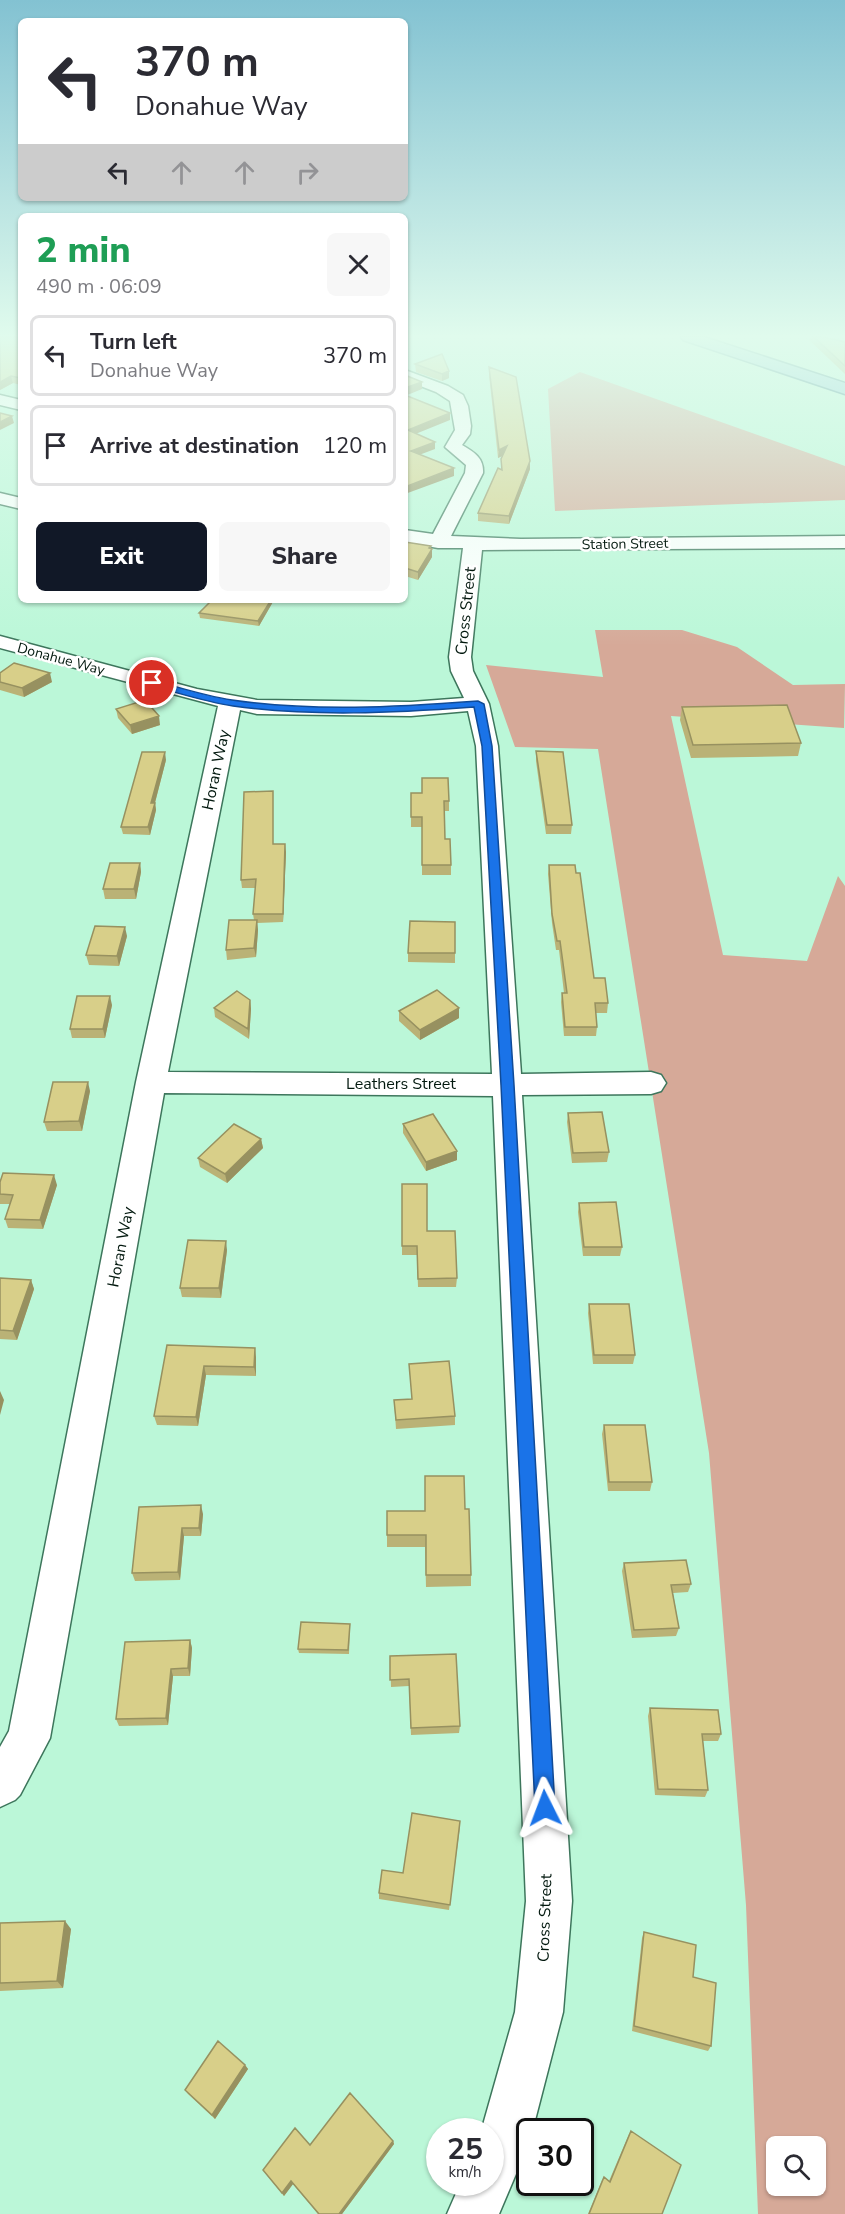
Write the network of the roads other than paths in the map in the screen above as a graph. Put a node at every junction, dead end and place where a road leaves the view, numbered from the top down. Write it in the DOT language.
graph roads {
  1 [pos="456,440"];
  2 [pos="0,498"];
  3 [pos="18,503"];
  4 [pos="408,537"];
  5 [pos="438,542"];
  6 [pos="845,542"];
  7 [pos="473,544"];
  8 [pos="0,642"];
  9 [pos="230,703"];
  10 [pos="478,704"];
  11 [pos="152,1082"];
  12 [pos="651,1083"];
  13 [pos="507,1085"];
  14 [pos="0,1785"];
  15 [pos="504,2141"];
  16 [pos="481,2196"];
  17 [pos="473,2214"];
  1 -- 5 [label="street"];
  2 -- 3 [label="street"];
  4 -- 5 [label="street, Station Street"];
  5 -- 7 [label="street, Station Street"];
  6 -- 7 [label="street, Station Street"];
  7 -- 10 [label="street, Cross Street"];
  8 -- 9 [label="street, Donahue Way"];
  9 -- 10 [label="street, Donahue Way"];
  9 -- 11 [label="street, Horan Way"];
  10 -- 13 [label="street, Cross Street"];
  11 -- 13 [label="street, Leathers Street"];
  11 -- 14 [label="street, Horan Way"];
  12 -- 13 [label="street, Leathers Street"];
  13 -- 15 [label="street, Cross Street"];
  16 -- 17 [label="street"];
}
